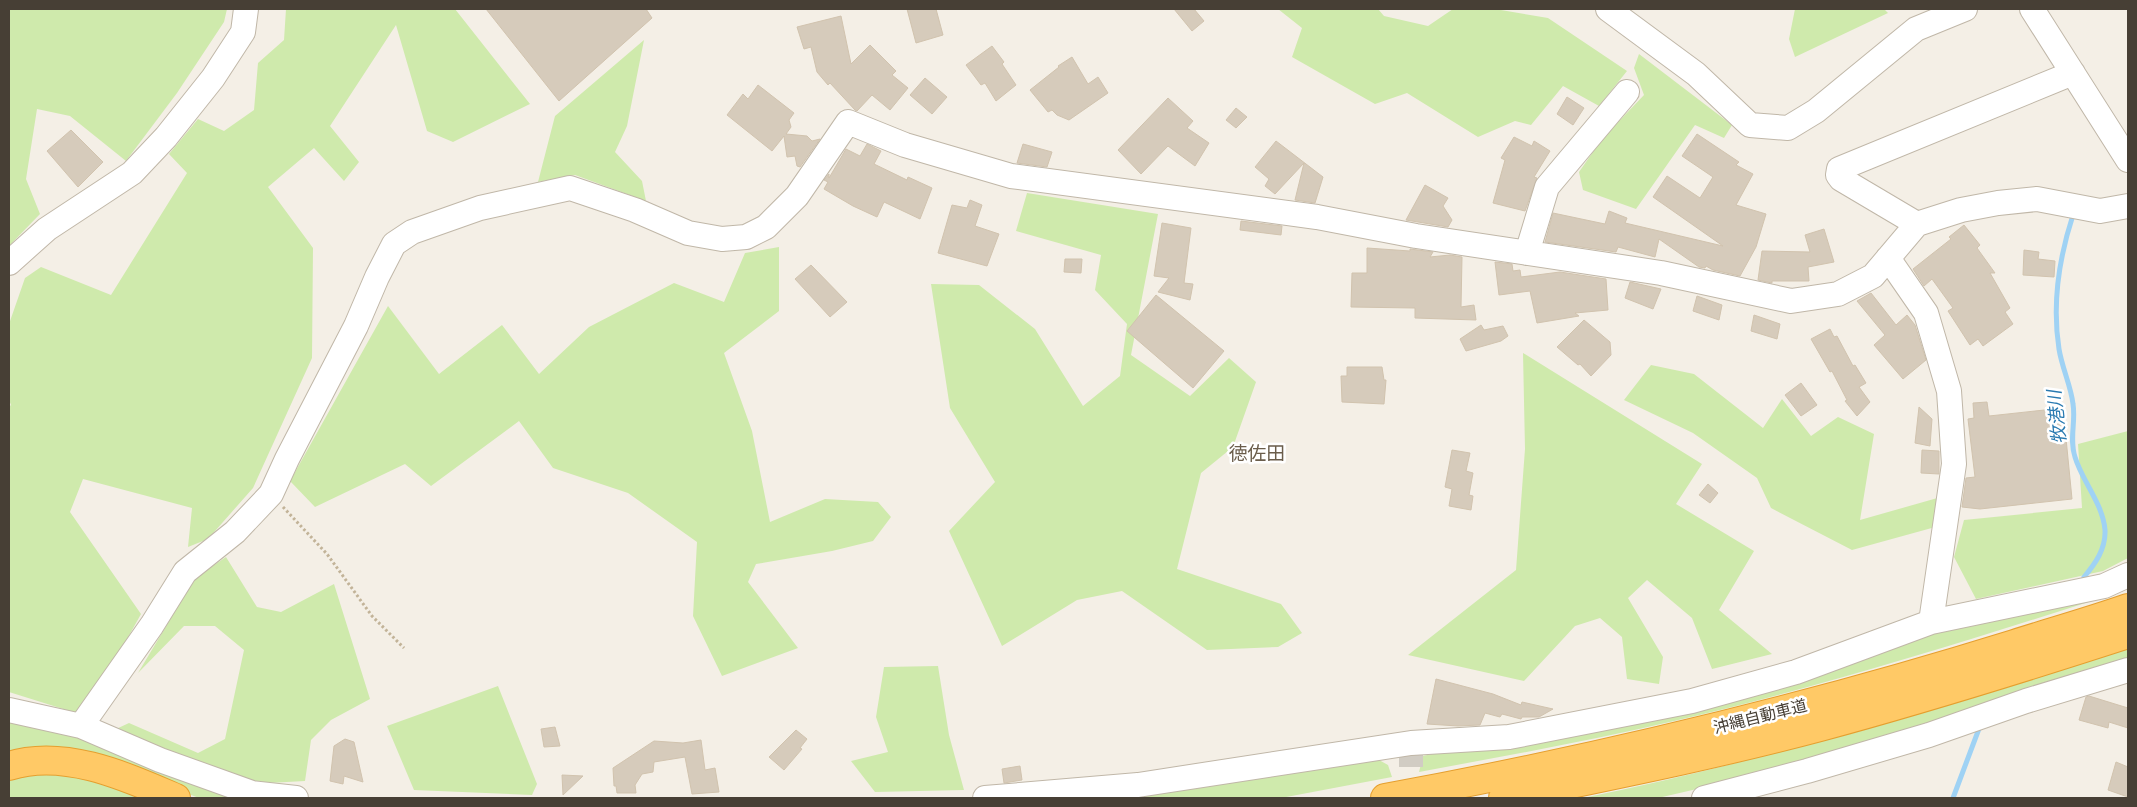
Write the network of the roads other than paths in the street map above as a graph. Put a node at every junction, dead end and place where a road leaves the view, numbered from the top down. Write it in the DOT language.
graph roads {
  1 [pos="246,9"];
  2 [pos="1608,9"];
  3 [pos="1965,9"];
  4 [pos="2032,9"];
  5 [pos="2073,73"];
  6 [pos="1627,92"];
  7 [pos="2128,160"];
  8 [pos="2128,206"];
  9 [pos="1917,224"];
  10 [pos="1528,253"];
  11 [pos="1888,258"];
  12 [pos="9,262"];
  13 [pos="2128,575"];
  14 [pos="2128,608"];
  15 [pos="1930,622"];
  16 [pos="2128,634"];
  17 [pos="2128,670"];
  18 [pos="9,710"];
  19 [pos="81,726"];
  20 [pos="9,766"];
  21 [pos="176,798"];
  22 [pos="296,798"];
  23 [pos="985,798"];
  24 [pos="1385,798"];
  25 [pos="1503,798"];
  26 [pos="1704,798"];
  1 -- 12 [label="street"];
  2 -- 3 [label="street"];
  4 -- 5 [label="street"];
  5 -- 7 [label="street"];
  5 -- 9 [label="street"];
  6 -- 10 [label="street"];
  8 -- 9 [label="street"];
  9 -- 11 [label="street"];
  10 -- 11 [label="street"];
  10 -- 19 [label="street"];
  11 -- 15 [label="street"];
  13 -- 15 [label="street"];
  14 -- 24 [label="highway, 沖縄自動車道"];
  15 -- 23 [label="street"];
  16 -- 25 [label="highway, 沖縄自動車道"];
  17 -- 26 [label="street"];
  18 -- 19 [label="street"];
  19 -- 22 [label="street"];
  20 -- 21 [label="highway"];
}
